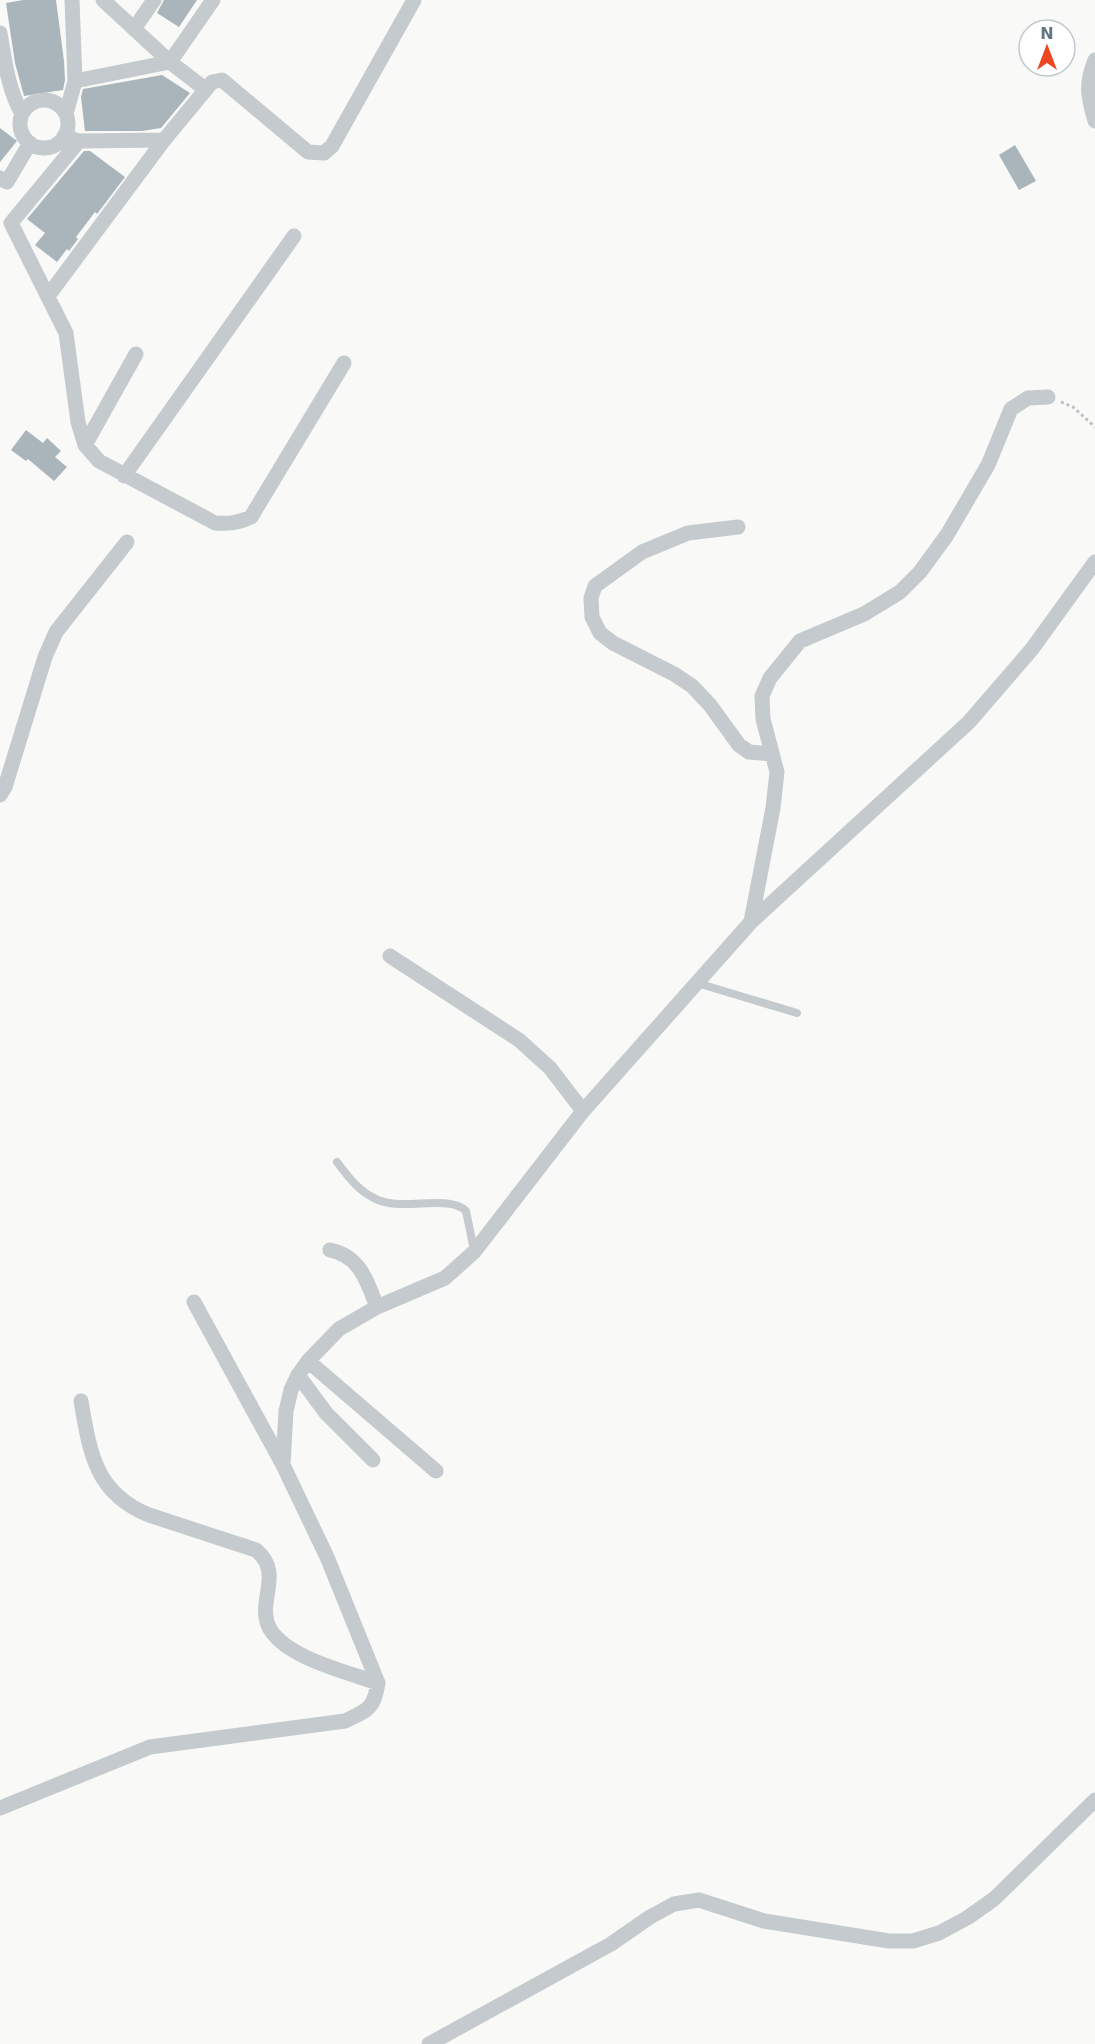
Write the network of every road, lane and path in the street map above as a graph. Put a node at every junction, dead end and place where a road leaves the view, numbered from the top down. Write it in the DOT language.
graph roads {
  1 [pos="72,0"];
  2 [pos="103,0"];
  3 [pos="154,0"];
  4 [pos="213,0"];
  5 [pos="414,0"];
  6 [pos="134,29"];
  7 [pos="0,33"];
  8 [pos="1095,60"];
  9 [pos="170,63"];
  10 [pos="75,81"];
  11 [pos="205,89"];
  12 [pos="22,114"];
  13 [pos="66,114"];
  14 [pos="1095,121"];
  15 [pos="64,136"];
  16 [pos="164,140"];
  17 [pos="79,141"];
  18 [pos="30,142"];
  19 [pos="0,178"];
  20 [pos="294,236"];
  21 [pos="48,296"];
  22 [pos="136,354"];
  23 [pos="344,363"];
  24 [pos="1048,397"];
  25 [pos="1095,427"];
  26 [pos="85,445"];
  27 [pos="124,476"];
  28 [pos="738,527"];
  29 [pos="127,542"];
  30 [pos="1095,562"];
  31 [pos="772,754"];
  32 [pos="0,795"];
  33 [pos="751,922"];
  34 [pos="390,956"];
  35 [pos="697,983"];
  36 [pos="797,1013"];
  37 [pos="583,1111"];
  38 [pos="338,1162"];
  39 [pos="330,1250"];
  40 [pos="474,1252"];
  41 [pos="194,1302"];
  42 [pos="377,1307"];
  43 [pos="308,1361"];
  44 [pos="298,1375"];
  45 [pos="81,1401"];
  46 [pos="373,1460"];
  47 [pos="283,1465"];
  48 [pos="436,1471"];
  49 [pos="378,1683"];
  50 [pos="1095,1800"];
  51 [pos="0,1808"];
  52 [pos="429,2044"];
  1 -- 10 [label="street"];
  2 -- 6 [label="street"];
  3 -- 6 [label="street"];
  4 -- 9 [label="street"];
  5 -- 11 [label="street"];
  6 -- 9 [label="street"];
  7 -- 12 [label="street"];
  8 -- 14 [label="street"];
  9 -- 10 [label="street"];
  9 -- 11 [label="street"];
  10 -- 13 [label="street"];
  11 -- 16 [label="street"];
  12 -- 13 [label="street"];
  12 -- 18 [label="street"];
  13 -- 15 [label="street"];
  15 -- 17 [label="street"];
  15 -- 18 [label="street"];
  16 -- 17 [label="street"];
  16 -- 21 [label="street"];
  17 -- 21 [label="street"];
  18 -- 19 [label="street"];
  20 -- 27 [label="street"];
  21 -- 26 [label="street"];
  22 -- 26 [label="street"];
  23 -- 27 [label="street"];
  24 -- 25 [label="path"];
  24 -- 31 [label="street"];
  26 -- 27 [label="street"];
  28 -- 31 [label="street"];
  29 -- 32 [label="street"];
  30 -- 33 [label="street"];
  31 -- 33 [label="street"];
  33 -- 35 [label="street"];
  34 -- 37 [label="street"];
  35 -- 36 [label="lane"];
  35 -- 37 [label="street"];
  37 -- 40 [label="street"];
  38 -- 40 [label="lane"];
  39 -- 42 [label="street"];
  40 -- 42 [label="street"];
  41 -- 47 [label="street"];
  42 -- 43 [label="street"];
  43 -- 44 [label="street"];
  43 -- 48 [label="street"];
  44 -- 46 [label="street"];
  44 -- 47 [label="street"];
  45 -- 49 [label="street"];
  47 -- 49 [label="street"];
  49 -- 51 [label="street"];
  50 -- 52 [label="street"];
}
